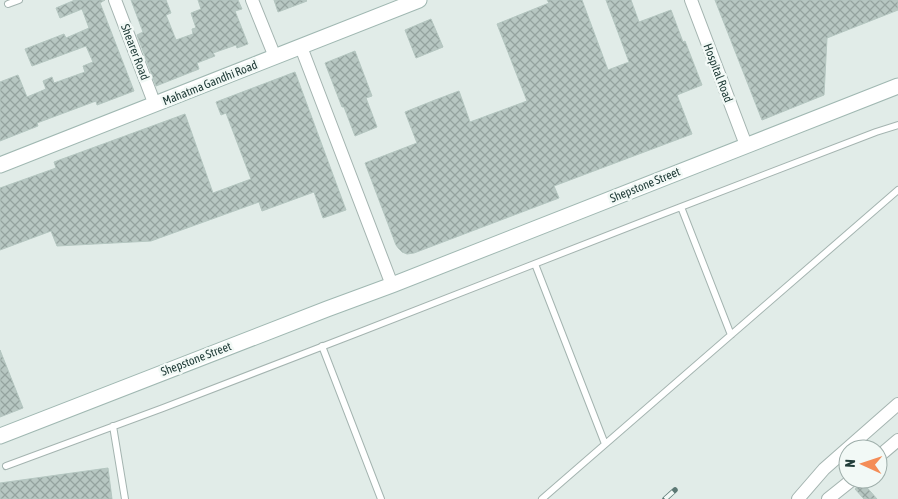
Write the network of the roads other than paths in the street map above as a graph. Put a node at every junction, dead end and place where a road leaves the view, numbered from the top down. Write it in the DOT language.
graph roads {
  1 [pos="19,0"];
  2 [pos="115,0"];
  3 [pos="252,0"];
  4 [pos="419,0"];
  5 [pos="691,0"];
  6 [pos="8,4"];
  7 [pos="301,47"];
  8 [pos="275,57"];
  9 [pos="898,86"];
  10 [pos="155,105"];
  11 [pos="898,125"];
  12 [pos="746,145"];
  13 [pos="0,165"];
  14 [pos="898,190"];
  15 [pos="681,207"];
  16 [pos="535,264"];
  17 [pos="392,285"];
  18 [pos="731,335"];
  19 [pos="322,346"];
  20 [pos="898,404"];
  21 [pos="113,426"];
  22 [pos="0,436"];
  23 [pos="898,440"];
  24 [pos="605,444"];
  25 [pos="888,449"];
  26 [pos="6,466"];
  27 [pos="840,489"];
  28 [pos="125,499"];
  29 [pos="381,499"];
  30 [pos="542,499"];
  31 [pos="798,499"];
  32 [pos="828,499"];
  1 -- 6 [label="lane"];
  2 -- 10 [label="street, Shearer Road"];
  3 -- 8 [label="street"];
  4 -- 7 [label="main road, Mahatma Gandhi Road"];
  5 -- 12 [label="street, Hospital Road"];
  7 -- 8 [label="main road, Mahatma Gandhi Road"];
  7 -- 17 [label="street"];
  8 -- 10 [label="main road, Mahatma Gandhi Road"];
  9 -- 12 [label="main road, Shepstone Street"];
  10 -- 13 [label="main road, Mahatma Gandhi Road"];
  11 -- 15 [label="lane"];
  12 -- 17 [label="main road, Shepstone Street"];
  14 -- 18 [label="lane"];
  15 -- 16 [label="lane"];
  15 -- 18 [label="lane"];
  16 -- 19 [label="lane"];
  16 -- 24 [label="lane"];
  17 -- 22 [label="main road, Shepstone Street"];
  18 -- 24 [label="lane"];
  19 -- 21 [label="lane"];
  19 -- 29 [label="lane"];
  20 -- 31 [label="street"];
  21 -- 26 [label="lane"];
  21 -- 28 [label="lane"];
  23 -- 25 [label="street"];
  24 -- 30 [label="lane"];
  27 -- 32 [label="street"];
}
